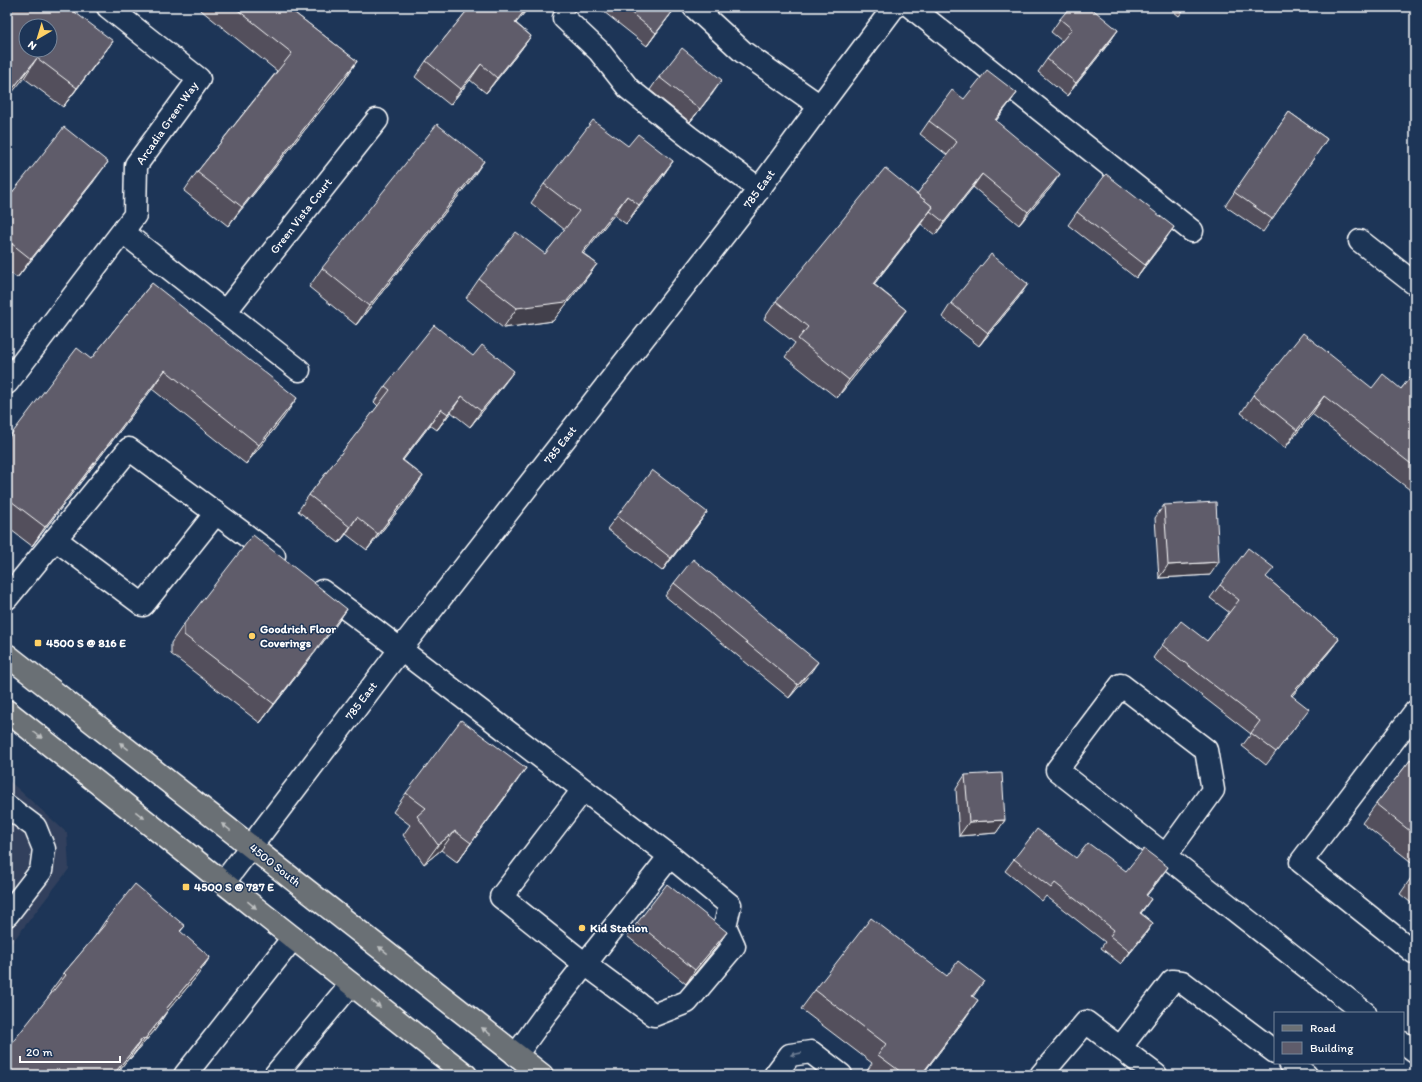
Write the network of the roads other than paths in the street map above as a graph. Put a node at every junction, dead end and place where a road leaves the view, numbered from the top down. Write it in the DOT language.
graph roads {
  1 [pos="108,7"];
  2 [pos="694,7"];
  3 [pos="894,7"];
  4 [pos="911,7"];
  5 [pos="564,18"];
  6 [pos="820,106"];
  7 [pos="376,120"];
  8 [pos="759,189"];
  9 [pos="123,232"];
  10 [pos="1192,232"];
  11 [pos="1360,241"];
  12 [pos="1415,284"];
  13 [pos="226,312"];
  14 [pos="299,370"];
  15 [pos="7,382"];
  16 [pos="216,513"];
  17 [pos="56,539"];
  18 [pos="7,598"];
  19 [pos="400,650"];
  20 [pos="7,655"];
  21 [pos="7,711"];
  22 [pos="1415,712"];
  23 [pos="583,790"];
  24 [pos="7,806"];
  25 [pos="251,846"];
  26 [pos="1166,855"];
  27 [pos="670,856"];
  28 [pos="224,882"];
  29 [pos="7,915"];
  30 [pos="293,938"];
  31 [pos="1415,953"];
  32 [pos="585,964"];
  33 [pos="351,984"];
  34 [pos="1364,1012"];
  35 [pos="1404,1044"];
  36 [pos="1120,1048"];
  37 [pos="1274,1051"];
  38 [pos="1415,1052"];
  39 [pos="516,1055"];
  40 [pos="1291,1064"];
  41 [pos="282,1072"];
  42 [pos="457,1073"];
  43 [pos="185,1075"];
  44 [pos="542,1075"];
  45 [pos="775,1075"];
  46 [pos="841,1075"];
  47 [pos="1041,1075"];
  48 [pos="1156,1075"];
  49 [pos="1306,1075"];
  1 -- 9 [label="street, Arcadia Green Way"];
  2 -- 6 [label="street"];
  3 -- 6 [label="street, 785 East"];
  4 -- 10 [label="street"];
  5 -- 8 [label="street"];
  6 -- 8 [label="street, 785 East"];
  7 -- 13 [label="street, Green Vista Court"];
  8 -- 19 [label="street, 785 East"];
  9 -- 13 [label="street"];
  9 -- 15 [label="street, Arcadia Green Way"];
  11 -- 12 [label="street"];
  13 -- 14 [label="street"];
  16 -- 17 [label="street"];
  16 -- 17 [label="street"];
  16 -- 19 [label="street"];
  17 -- 18 [label="street"];
  19 -- 23 [label="street"];
  19 -- 25 [label="street, 785 East"];
  25 -- 20 [label="main road, 4500 South, one-way"];
  21 -- 28 [label="main road, one-way"];
  22 -- 31 [label="street"];
  23 -- 27 [label="street"];
  23 -- 32 [label="street"];
  24 -- 29 [label="street"];
  25 -- 28 [label="street, 785 East"];
  39 -- 25 [label="main road, 4500 South, one-way"];
  26 -- 26 [label="street"];
  26 -- 34 [label="street"];
  27 -- 32 [label="street"];
  27 -- 32 [label="street"];
  28 -- 30 [label="main road, one-way"];
  30 -- 33 [label="main road"];
  30 -- 43 [label="street"];
  32 -- 39 [label="street"];
  33 -- 41 [label="street"];
  33 -- 42 [label="main road, one-way"];
  35 -- 38 [label="street"];
  36 -- 37 [label="street"];
  36 -- 47 [label="street"];
  36 -- 48 [label="street"];
  39 -- 44 [label="main road, 4500 South"];
  40 -- 49 [label="street"];
  46 -- 45 [label="street, one-way"];
}
